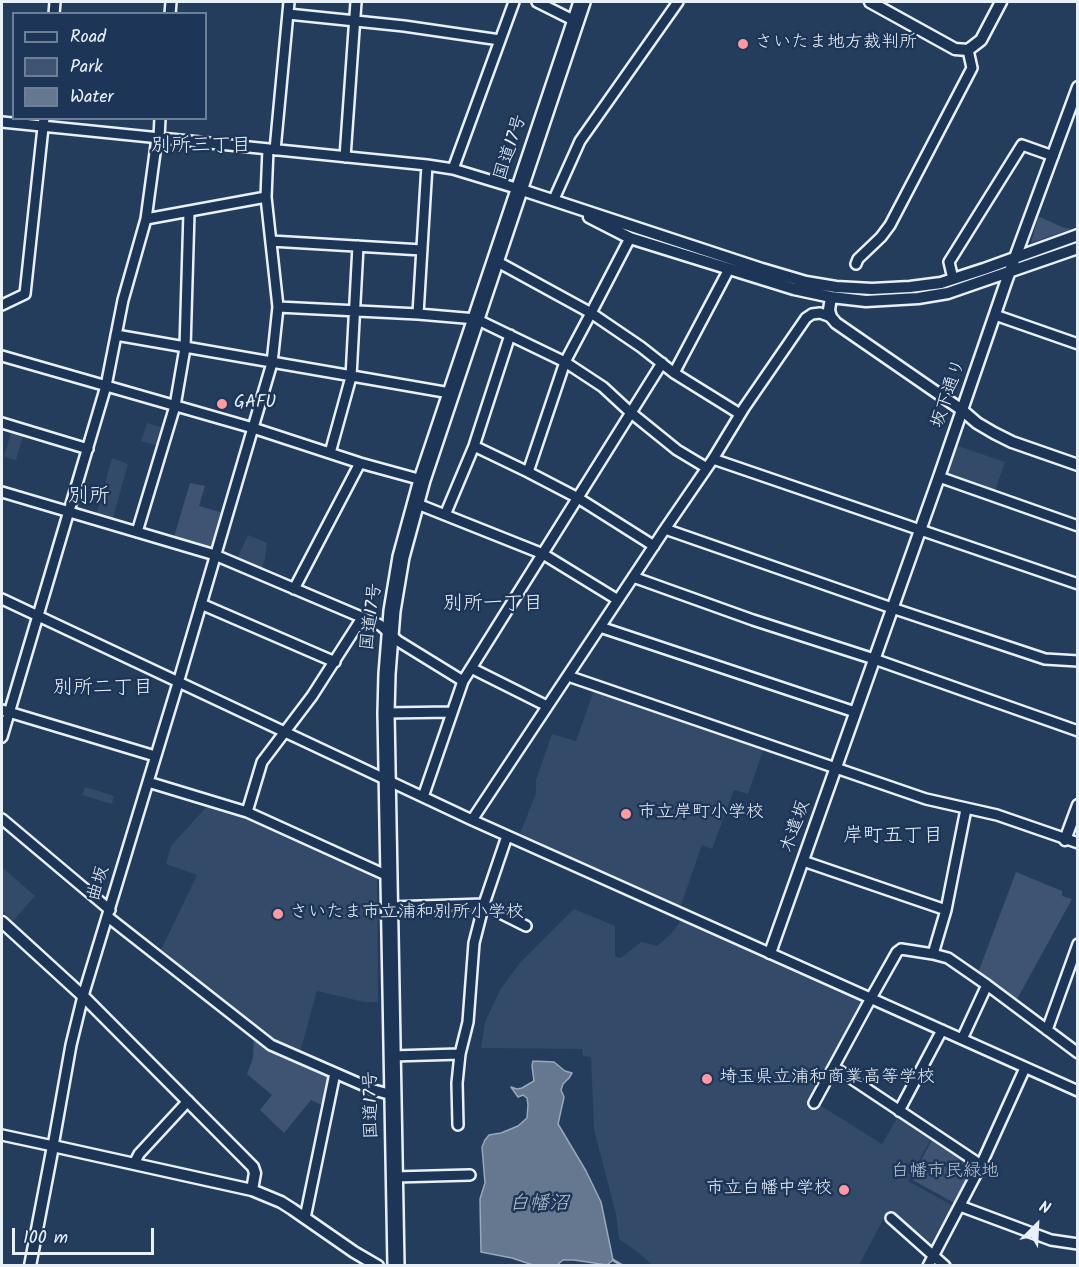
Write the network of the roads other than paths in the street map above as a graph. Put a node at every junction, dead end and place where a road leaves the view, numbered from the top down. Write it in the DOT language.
graph roads {
  1 [pos="289,2"];
  2 [pos="356,2"];
  3 [pos="514,2"];
  4 [pos="537,2"];
  5 [pos="582,2"];
  6 [pos="678,2"];
  7 [pos="870,2"];
  8 [pos="1001,2"];
  9 [pos="288,14"];
  10 [pos="354,21"];
  11 [pos="575,21"];
  12 [pos="500,40"];
  13 [pos="968,50"];
  14 [pos="1077,87"];
  15 [pos="1075,105"];
  16 [pos="160,120"];
  17 [pos="2,122"];
  18 [pos="44,122"];
  19 [pos="158,138"];
  20 [pos="272,149"];
  21 [pos="1053,156"];
  22 [pos="345,157"];
  23 [pos="428,165"];
  24 [pos="453,169"];
  25 [pos="519,189"];
  26 [pos="266,197"];
  27 [pos="554,199"];
  28 [pos="189,212"];
  29 [pos="146,219"];
  30 [pos="1077,236"];
  31 [pos="630,238"];
  32 [pos="271,241"];
  33 [pos="358,246"];
  34 [pos="1077,248"];
  35 [pos="422,250"];
  36 [pos="1015,259"];
  37 [pos="496,261"];
  38 [pos="856,264"];
  39 [pos="729,269"];
  40 [pos="1010,271"];
  41 [pos="953,279"];
  42 [pos="831,297"];
  43 [pos="2,304"];
  44 [pos="278,307"];
  45 [pos="355,310"];
  46 [pos="591,313"];
  47 [pos="418,314"];
  48 [pos="995,315"];
  49 [pos="831,317"];
  50 [pos="476,319"];
  51 [pos="116,335"];
  52 [pos="510,335"];
  53 [pos="1077,344"];
  54 [pos="185,348"];
  55 [pos="2,356"];
  56 [pos="565,362"];
  57 [pos="272,363"];
  58 [pos="662,363"];
  59 [pos="674,373"];
  60 [pos="351,377"];
  61 [pos="106,386"];
  62 [pos="450,393"];
  63 [pos="175,406"];
  64 [pos="962,410"];
  65 [pos="630,412"];
  66 [pos="740,414"];
  67 [pos="2,423"];
  68 [pos="253,428"];
  69 [pos="474,446"];
  70 [pos="88,449"];
  71 [pos="330,453"];
  72 [pos="360,463"];
  73 [pos="710,464"];
  74 [pos="1077,465"];
  75 [pos="528,472"];
  76 [pos="939,477"];
  77 [pos="422,480"];
  78 [pos="2,492"];
  79 [pos="578,498"];
  80 [pos="415,503"];
  81 [pos="70,513"];
  82 [pos="446,515"];
  83 [pos="1077,526"];
  84 [pos="665,529"];
  85 [pos="920,531"];
  86 [pos="137,532"];
  87 [pos="654,546"];
  88 [pos="543,554"];
  89 [pos="215,555"];
  90 [pos="633,577"];
  91 [pos="1077,584"];
  92 [pos="294,589"];
  93 [pos="2,599"];
  94 [pos="618,600"];
  95 [pos="201,604"];
  96 [pos="892,608"];
  97 [pos="38,616"];
  98 [pos="362,618"];
  99 [pos="600,627"];
  100 [pos="390,633"];
  101 [pos="874,659"];
  102 [pos="1077,661"];
  103 [pos="334,662"];
  104 [pos="471,668"];
  105 [pos="568,676"];
  106 [pos="463,681"];
  107 [pos="178,683"];
  108 [pos="547,706"];
  109 [pos="5,711"];
  110 [pos="451,712"];
  111 [pos="855,712"];
  112 [pos="386,713"];
  113 [pos="1077,731"];
  114 [pos="285,733"];
  115 [pos="2,737"];
  116 [pos="155,756"];
  117 [pos="835,768"];
  118 [pos="388,781"];
  119 [pos="148,782"];
  120 [pos="423,797"];
  121 [pos="1077,805"];
  122 [pos="966,809"];
  123 [pos="247,812"];
  124 [pos="2,819"];
  125 [pos="472,820"];
  126 [pos="507,836"];
  127 [pos="1065,840"];
  128 [pos="1077,843"];
  129 [pos="802,861"];
  130 [pos="388,876"];
  131 [pos="484,905"];
  132 [pos="390,907"];
  133 [pos="946,910"];
  134 [pos="109,913"];
  135 [pos="2,922"];
  136 [pos="526,926"];
  137 [pos="1077,944"];
  138 [pos="770,953"];
  139 [pos="933,954"];
  140 [pos="987,985"];
  141 [pos="83,996"];
  142 [pos="871,998"];
  143 [pos="942,1030"];
  144 [pos="1047,1030"];
  145 [pos="962,1039"];
  146 [pos="1077,1053"];
  147 [pos="460,1054"];
  148 [pos="392,1056"];
  149 [pos="834,1067"];
  150 [pos="1025,1068"];
  151 [pos="335,1072"];
  152 [pos="1077,1091"];
  153 [pos="392,1095"];
  154 [pos="188,1101"];
  155 [pos="814,1103"];
  156 [pos="899,1111"];
  157 [pos="458,1125"];
  158 [pos="2,1135"];
  159 [pos="53,1146"];
  160 [pos="134,1164"];
  161 [pos="981,1165"];
  162 [pos="470,1175"];
  163 [pos="395,1177"];
  164 [pos="252,1190"];
  165 [pos="960,1206"];
  166 [pos="305,1218"];
  167 [pos="891,1218"];
  168 [pos="1077,1244"];
  169 [pos="934,1255"];
  170 [pos="30,1266"];
  171 [pos="378,1266"];
  172 [pos="396,1266"];
  173 [pos="928,1266"];
  174 [pos="945,1266"];
  1 -- 9 [label="street, 曲坂"];
  2 -- 10 [label="street"];
  3 -- 12 [label="street"];
  4 -- 11 [label="street"];
  5 -- 11 [label="highway, 国道17号"];
  6 -- 27 [label="street"];
  7 -- 13 [label="street"];
  8 -- 13 [label="street"];
  9 -- 10 [label="street"];
  9 -- 20 [label="street, 曲坂"];
  10 -- 12 [label="street"];
  10 -- 22 [label="street"];
  11 -- 25 [label="highway, 国道17号"];
  12 -- 24 [label="street"];
  13 -- 38 [label="street"];
  14 -- 15 [label="street, 坂下通り"];
  15 -- 21 [label="street, 坂下通り"];
  16 -- 19 [label="street"];
  17 -- 18 [label="street"];
  18 -- 19 [label="street"];
  18 -- 43 [label="street"];
  19 -- 20 [label="street"];
  19 -- 29 [label="street"];
  20 -- 22 [label="street"];
  20 -- 26 [label="street, 曲坂"];
  21 -- 36 [label="street, 坂下通り"];
  21 -- 41 [label="street"];
  22 -- 23 [label="street"];
  23 -- 24 [label="street"];
  23 -- 35 [label="street"];
  24 -- 25 [label="street"];
  25 -- 27 [label="street"];
  25 -- 37 [label="highway, 国道17号"];
  26 -- 28 [label="street"];
  26 -- 32 [label="street, 曲坂"];
  27 -- 31 [label="street"];
  27 -- 41 [label="street"];
  28 -- 29 [label="street"];
  28 -- 54 [label="street"];
  29 -- 51 [label="street"];
  30 -- 36 [label="street"];
  31 -- 39 [label="street"];
  31 -- 46 [label="street"];
  32 -- 33 [label="street"];
  32 -- 44 [label="street, 曲坂"];
  33 -- 35 [label="street"];
  33 -- 45 [label="street"];
  34 -- 40 [label="street"];
  35 -- 47 [label="street"];
  36 -- 40 [label="street, 坂下通り"];
  36 -- 41 [label="street"];
  37 -- 46 [label="street"];
  37 -- 50 [label="highway, 国道17号"];
  39 -- 42 [label="street"];
  39 -- 59 [label="street"];
  40 -- 42 [label="street"];
  40 -- 48 [label="street, 坂下通り"];
  42 -- 49 [label="street"];
  44 -- 45 [label="street"];
  44 -- 57 [label="street, 曲坂"];
  45 -- 47 [label="street"];
  45 -- 60 [label="street"];
  46 -- 56 [label="street"];
  46 -- 58 [label="street"];
  47 -- 50 [label="street"];
  48 -- 53 [label="street"];
  48 -- 64 [label="street, 坂下通り"];
  49 -- 64 [label="street"];
  49 -- 66 [label="street"];
  50 -- 52 [label="street"];
  50 -- 62 [label="highway, 国道17号"];
  51 -- 54 [label="street"];
  51 -- 61 [label="street"];
  52 -- 56 [label="street"];
  52 -- 69 [label="street"];
  54 -- 57 [label="street"];
  54 -- 63 [label="street"];
  55 -- 61 [label="street"];
  56 -- 65 [label="street"];
  56 -- 75 [label="street"];
  57 -- 60 [label="street"];
  57 -- 68 [label="street, 曲坂"];
  58 -- 59 [label="street"];
  58 -- 65 [label="street"];
  59 -- 66 [label="street"];
  60 -- 62 [label="street"];
  60 -- 71 [label="street"];
  61 -- 63 [label="street"];
  61 -- 70 [label="street"];
  62 -- 77 [label="highway, 国道17号"];
  63 -- 68 [label="street"];
  63 -- 86 [label="street"];
  64 -- 74 [label="street"];
  64 -- 76 [label="street, 坂下通り"];
  65 -- 73 [label="street"];
  65 -- 79 [label="street"];
  66 -- 73 [label="street"];
  67 -- 70 [label="street"];
  68 -- 71 [label="street"];
  68 -- 89 [label="street, 曲坂"];
  69 -- 75 [label="street"];
  69 -- 82 [label="street"];
  70 -- 81 [label="street"];
  71 -- 72 [label="street"];
  72 -- 77 [label="street"];
  72 -- 92 [label="street"];
  73 -- 84 [label="street"];
  73 -- 85 [label="street"];
  75 -- 79 [label="street"];
  76 -- 83 [label="street"];
  76 -- 85 [label="street, 坂下通り"];
  77 -- 80 [label="highway, 国道17号"];
  78 -- 81 [label="street"];
  79 -- 87 [label="street"];
  79 -- 88 [label="street"];
  80 -- 82 [label="street"];
  80 -- 100 [label="highway, 国道17号"];
  81 -- 86 [label="street"];
  81 -- 97 [label="street"];
  82 -- 88 [label="street"];
  84 -- 87 [label="street"];
  84 -- 96 [label="street"];
  85 -- 91 [label="street"];
  85 -- 96 [label="street, 坂下通り"];
  86 -- 89 [label="street"];
  87 -- 90 [label="street"];
  88 -- 94 [label="street"];
  88 -- 104 [label="street"];
  89 -- 92 [label="street"];
  89 -- 95 [label="street, 曲坂"];
  90 -- 94 [label="street"];
  90 -- 101 [label="street"];
  92 -- 98 [label="street"];
  93 -- 97 [label="street"];
  94 -- 99 [label="street"];
  95 -- 103 [label="street"];
  95 -- 107 [label="street, 曲坂"];
  96 -- 101 [label="street, 坂下通り"];
  96 -- 102 [label="street"];
  97 -- 107 [label="street"];
  97 -- 109 [label="street"];
  98 -- 100 [label="street"];
  98 -- 103 [label="street"];
  99 -- 105 [label="street"];
  99 -- 111 [label="street"];
  100 -- 106 [label="street"];
  100 -- 112 [label="highway, 国道17号"];
  101 -- 111 [label="street, 坂下通り"];
  101 -- 113 [label="street"];
  103 -- 114 [label="street"];
  104 -- 106 [label="street"];
  104 -- 108 [label="street"];
  105 -- 108 [label="street"];
  105 -- 117 [label="street"];
  106 -- 110 [label="street"];
  107 -- 114 [label="street"];
  107 -- 116 [label="street, 曲坂"];
  108 -- 125 [label="street"];
  109 -- 115 [label="street"];
  109 -- 116 [label="street"];
  110 -- 112 [label="street"];
  110 -- 120 [label="street"];
  111 -- 117 [label="street, 木遣坂"];
  112 -- 118 [label="highway, 国道17号"];
  114 -- 118 [label="street"];
  114 -- 123 [label="street"];
  116 -- 119 [label="street, 曲坂"];
  117 -- 122 [label="street"];
  117 -- 129 [label="street, 木遣坂"];
  118 -- 120 [label="street"];
  118 -- 130 [label="highway, 国道17号"];
  119 -- 123 [label="street"];
  119 -- 134 [label="street, 曲坂"];
  120 -- 125 [label="street"];
  121 -- 127 [label="street"];
  122 -- 127 [label="street"];
  122 -- 133 [label="street"];
  123 -- 130 [label="street"];
  124 -- 134 [label="street"];
  125 -- 126 [label="street"];
  126 -- 131 [label="street"];
  126 -- 138 [label="street"];
  127 -- 128 [label="street"];
  129 -- 133 [label="street"];
  129 -- 138 [label="street, 木遣坂"];
  130 -- 132 [label="highway, 国道17号"];
  131 -- 132 [label="street"];
  131 -- 136 [label="street"];
  131 -- 147 [label="street"];
  132 -- 148 [label="highway, 国道17号"];
  133 -- 139 [label="street"];
  134 -- 141 [label="street, 曲坂"];
  134 -- 151 [label="street"];
  135 -- 141 [label="street"];
  137 -- 144 [label="street"];
  138 -- 142 [label="street"];
  139 -- 140 [label="street"];
  139 -- 142 [label="street"];
  140 -- 144 [label="street"];
  140 -- 145 [label="street"];
  141 -- 154 [label="street"];
  141 -- 159 [label="street, 曲坂"];
  142 -- 143 [label="street"];
  142 -- 149 [label="street"];
  143 -- 145 [label="street"];
  143 -- 156 [label="street"];
  144 -- 146 [label="street"];
  145 -- 150 [label="street"];
  147 -- 148 [label="street"];
  147 -- 157 [label="street"];
  148 -- 153 [label="highway, 国道17号"];
  149 -- 155 [label="street"];
  149 -- 156 [label="street"];
  150 -- 152 [label="street"];
  150 -- 161 [label="street"];
  151 -- 153 [label="street"];
  151 -- 166 [label="street"];
  153 -- 163 [label="highway, 国道17号"];
  154 -- 160 [label="street"];
  154 -- 164 [label="street"];
  156 -- 161 [label="street"];
  158 -- 159 [label="street"];
  159 -- 160 [label="street"];
  159 -- 170 [label="street"];
  160 -- 164 [label="street"];
  161 -- 165 [label="street"];
  162 -- 163 [label="street"];
  163 -- 172 [label="highway, 国道17号"];
  164 -- 166 [label="street"];
  165 -- 168 [label="street"];
  165 -- 169 [label="street"];
  166 -- 171 [label="street"];
  167 -- 169 [label="street"];
  169 -- 173 [label="street"];
  169 -- 174 [label="street"];
}
